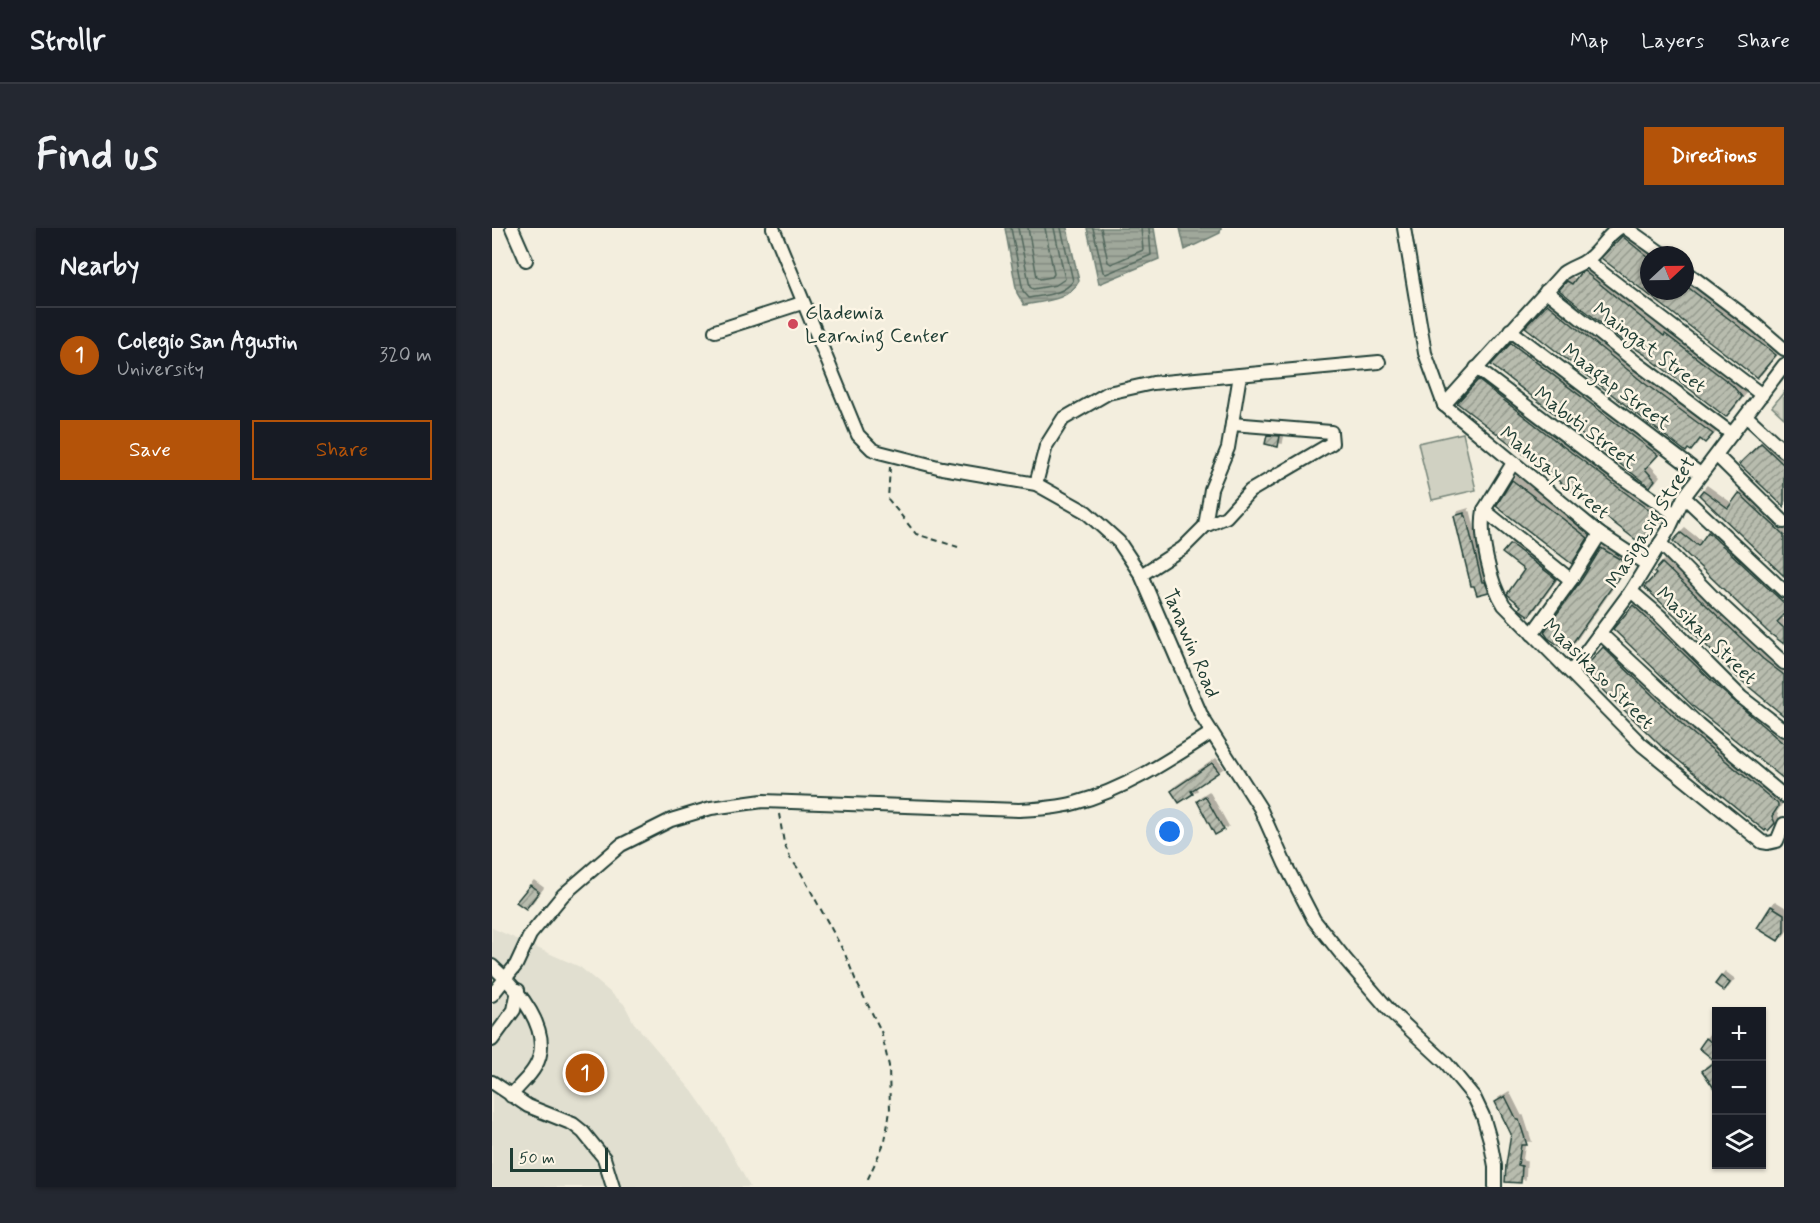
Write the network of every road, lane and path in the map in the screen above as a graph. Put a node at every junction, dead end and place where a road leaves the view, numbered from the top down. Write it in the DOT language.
graph roads {
  1 [pos="512,228"];
  2 [pos="772,228"];
  3 [pos="1404,228"];
  4 [pos="1619,228"];
  5 [pos="1626,228"];
  6 [pos="1651,246"];
  7 [pos="526,260"];
  8 [pos="1587,261"];
  9 [pos="1694,278"];
  10 [pos="1546,291"];
  11 [pos="802,303"];
  12 [pos="1510,330"];
  13 [pos="716,331"];
  14 [pos="1784,349"];
  15 [pos="1379,362"];
  16 [pos="1784,365"];
  17 [pos="1476,368"];
  18 [pos="1240,375"];
  19 [pos="1762,395"];
  20 [pos="1444,405"];
  21 [pos="1746,416"];
  22 [pos="1232,424"];
  23 [pos="1732,434"];
  24 [pos="1784,451"];
  25 [pos="892,455"];
  26 [pos="1717,456"];
  27 [pos="1513,463"];
  28 [pos="1700,474"];
  29 [pos="1036,484"];
  30 [pos="1684,497"];
  31 [pos="1484,510"];
  32 [pos="1675,514"];
  33 [pos="1784,522"];
  34 [pos="1205,526"];
  35 [pos="1600,534"];
  36 [pos="1660,543"];
  37 [pos="958,547"];
  38 [pos="1646,564"];
  39 [pos="1141,575"];
  40 [pos="1571,580"];
  41 [pos="1631,591"];
  42 [pos="1784,591"];
  43 [pos="1600,633"];
  44 [pos="1532,634"];
  45 [pos="1784,663"];
  46 [pos="1570,672"];
  47 [pos="1784,730"];
  48 [pos="1211,733"];
  49 [pos="1784,796"];
  50 [pos="779,800"];
  51 [pos="1784,824"];
  52 [pos="516,965"];
  53 [pos="492,966"];
  54 [pos="506,979"];
  55 [pos="519,992"];
  56 [pos="493,994"];
  57 [pos="492,1040"];
  58 [pos="492,1082"];
  59 [pos="511,1096"];
  60 [pos="866,1183"];
  61 [pos="613,1187"];
  62 [pos="1495,1187"];
  1 -- 7 [label="street"];
  2 -- 11 [label="street, Tanawin Road"];
  3 -- 20 [label="street"];
  4 -- 8 [label="street"];
  5 -- 6 [label="street"];
  8 -- 10 [label="street"];
  8 -- 19 [label="street"];
  9 -- 14 [label="street"];
  10 -- 12 [label="street"];
  10 -- 23 [label="street, Maingat Street"];
  11 -- 13 [label="street"];
  11 -- 25 [label="street, Tanawin Road"];
  12 -- 17 [label="street"];
  12 -- 28 [label="street, Maagap Street"];
  15 -- 18 [label="street"];
  16 -- 19 [label="street, Masigasig Street"];
  17 -- 20 [label="street"];
  17 -- 32 [label="street, Mabuti Street"];
  18 -- 22 [label="street"];
  18 -- 29 [label="street"];
  19 -- 21 [label="street, Masigasig Street"];
  20 -- 27 [label="street, Mahusay Street"];
  21 -- 23 [label="street, Masigasig Street"];
  21 -- 24 [label="street"];
  22 -- 34 [label="street"];
  22 -- 34 [label="street"];
  23 -- 26 [label="street, Masigasig Street"];
  25 -- 29 [label="street, Tanawin Road"];
  25 -- 37 [label="path"];
  26 -- 28 [label="street, Masigasig Street"];
  26 -- 33 [label="street"];
  27 -- 31 [label="street"];
  27 -- 35 [label="street, Mahusay Street"];
  28 -- 30 [label="street, Masigasig Street"];
  29 -- 39 [label="street, Tanawin Road"];
  30 -- 32 [label="street, Masigasig Street"];
  30 -- 42 [label="street"];
  31 -- 40 [label="street"];
  31 -- 44 [label="street, Maasikaso Street"];
  32 -- 36 [label="street, Masigasig Street"];
  34 -- 39 [label="street"];
  35 -- 38 [label="street, Mahusay Street"];
  35 -- 40 [label="street"];
  36 -- 38 [label="street, Masigasig Street"];
  36 -- 45 [label="street"];
  38 -- 41 [label="street, Masigasig Street"];
  39 -- 48 [label="street, Tanawin Road"];
  40 -- 44 [label="street"];
  41 -- 43 [label="street, Masigasig Street"];
  41 -- 47 [label="street, Masikap Street"];
  43 -- 46 [label="street, Masigasig Street"];
  43 -- 49 [label="street"];
  44 -- 46 [label="street, Maasikaso Street"];
  46 -- 51 [label="street, Maasikaso Street"];
  48 -- 50 [label="street"];
  48 -- 62 [label="street, Tanawin Road"];
  50 -- 52 [label="street"];
  50 -- 60 [label="path"];
  52 -- 54 [label="street"];
  52 -- 55 [label="street"];
  53 -- 54 [label="street"];
  54 -- 55 [label="street"];
  54 -- 56 [label="street"];
  55 -- 57 [label="street"];
  55 -- 59 [label="street"];
  58 -- 59 [label="street"];
  59 -- 61 [label="street"];
}
